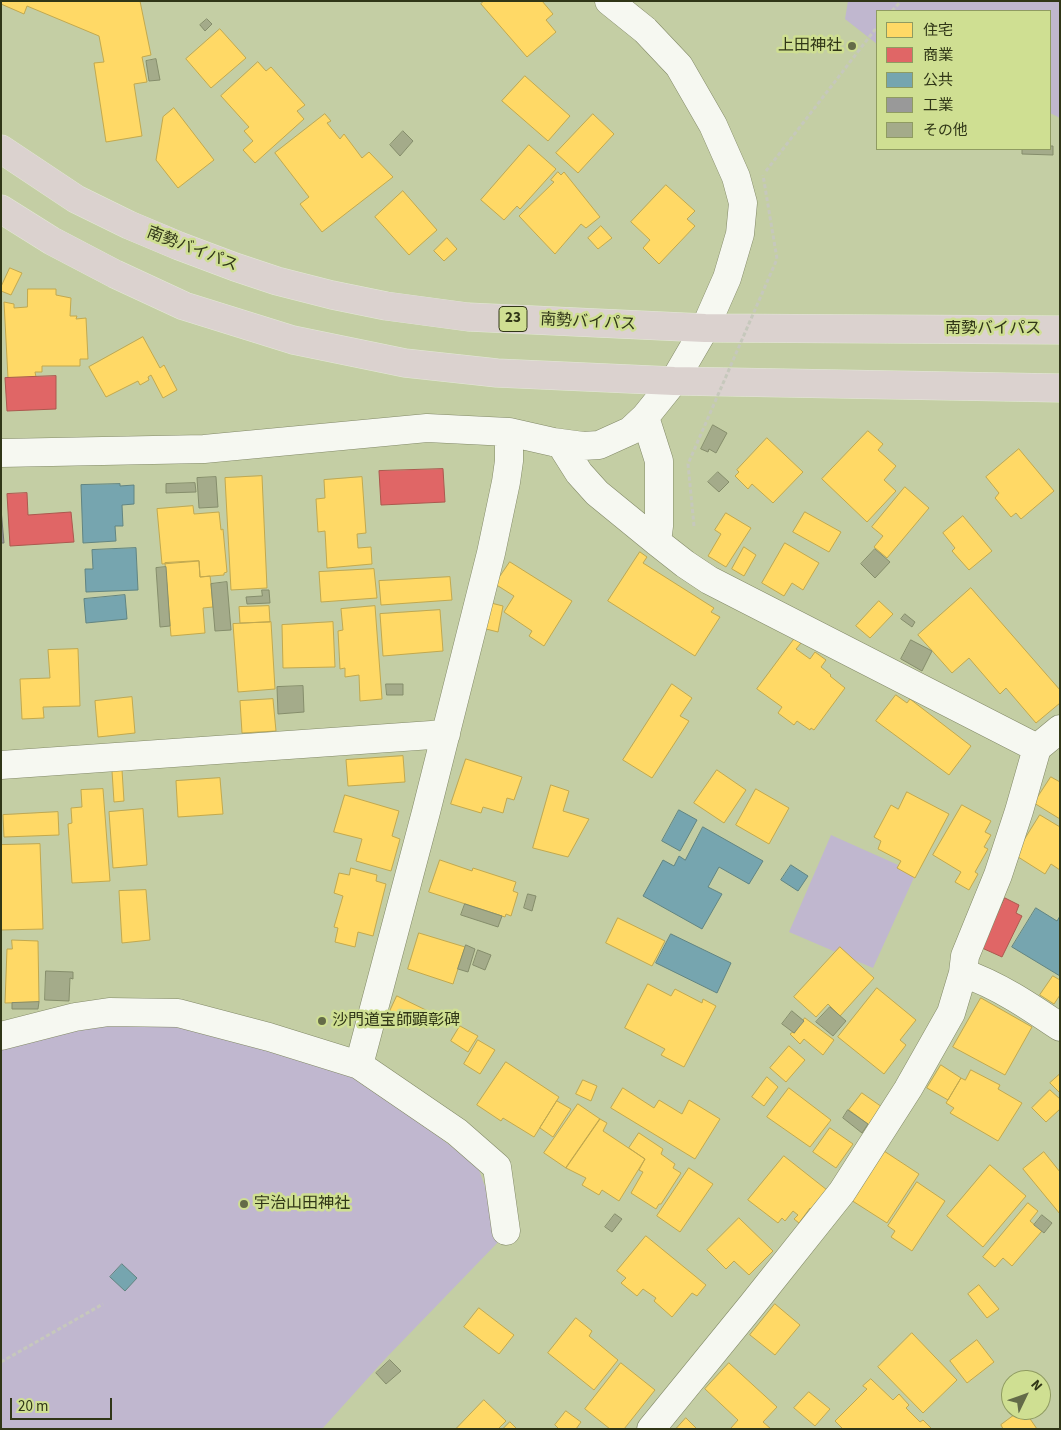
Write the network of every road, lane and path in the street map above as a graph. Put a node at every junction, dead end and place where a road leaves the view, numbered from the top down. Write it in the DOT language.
graph roads {
  1 [pos="609,1"];
  2 [pos="876,27"];
  3 [pos="1,149"];
  4 [pos="763,175"];
  5 [pos="736,176"];
  6 [pos="1,209"];
  7 [pos="704,328"];
  8 [pos="1060,330"];
  9 [pos="674,381"];
  10 [pos="1060,388"];
  11 [pos="645,416"];
  12 [pos="509,432"];
  13 [pos="560,443"];
  14 [pos="1,453"];
  15 [pos="694,526"];
  16 [pos="656,542"];
  17 [pos="1060,729"];
  18 [pos="446,734"];
  19 [pos="1037,748"];
  20 [pos="1,765"];
  21 [pos="963,974"];
  22 [pos="1060,1027"];
  23 [pos="1,1036"];
  24 [pos="359,1065"];
  25 [pos="506,1231"];
  26 [pos="103,1304"];
  27 [pos="1,1362"];
  28 [pos="651,1429"];
  1 -- 5 [label="street"];
  2 -- 4 [label="path"];
  3 -- 7 [label="highway, 南勢バイパス / 23"];
  4 -- 5 [label="path"];
  4 -- 15 [label="path, bridge"];
  5 -- 7 [label="street"];
  6 -- 9 [label="highway"];
  7 -- 8 [label="highway, 南勢バイパス / 23"];
  7 -- 9 [label="street"];
  9 -- 10 [label="highway"];
  9 -- 11 [label="street"];
  11 -- 13 [label="street"];
  11 -- 16 [label="street"];
  12 -- 13 [label="street"];
  12 -- 14 [label="street"];
  12 -- 18 [label="street"];
  13 -- 16 [label="street"];
  16 -- 19 [label="street"];
  17 -- 19 [label="street"];
  18 -- 20 [label="street"];
  18 -- 24 [label="street"];
  19 -- 21 [label="street"];
  21 -- 22 [label="street"];
  21 -- 28 [label="street"];
  23 -- 24 [label="street"];
  24 -- 25 [label="street"];
  26 -- 27 [label="path"];
}
